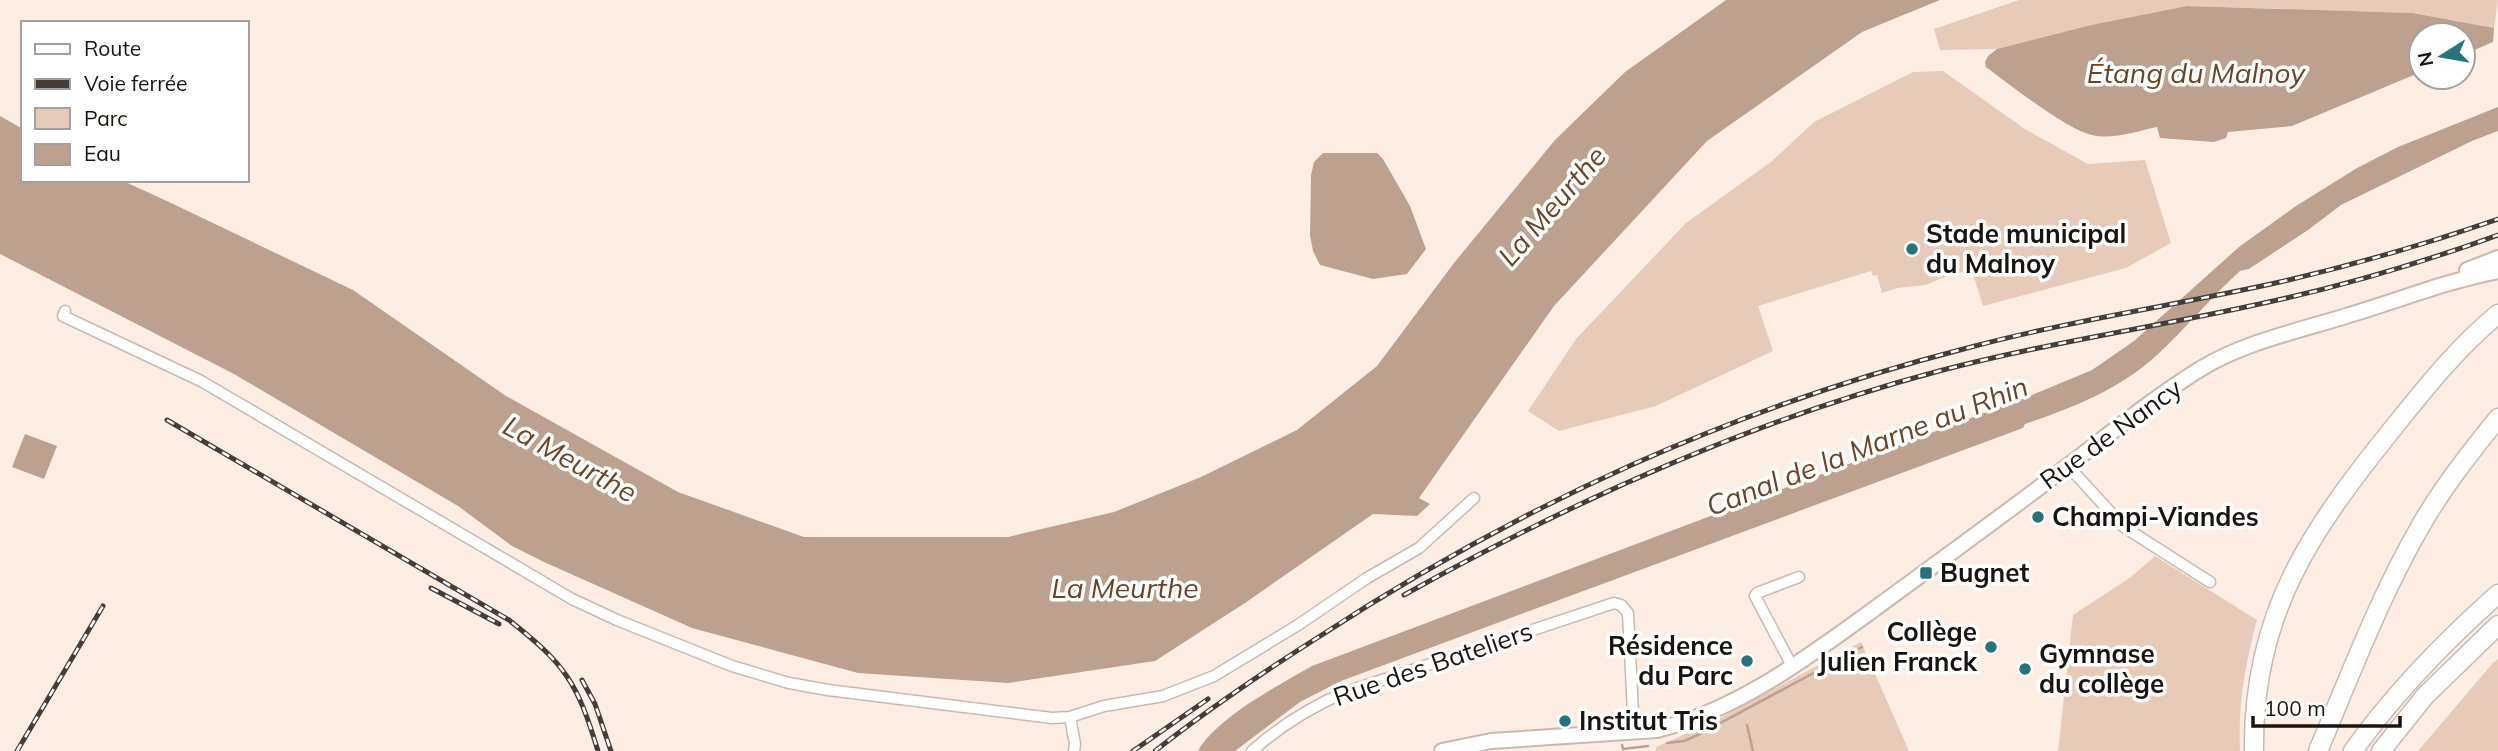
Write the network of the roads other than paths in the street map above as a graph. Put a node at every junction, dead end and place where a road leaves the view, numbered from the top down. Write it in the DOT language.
graph roads {
  1 [pos="2498,258"];
  2 [pos="2498,271"];
  3 [pos="2417,292"];
  4 [pos="65,311"];
  5 [pos="2498,314"];
  6 [pos="2498,418"];
  7 [pos="2068,466"];
  8 [pos="1474,498"];
  9 [pos="1799,578"];
  10 [pos="2210,582"];
  11 [pos="2498,594"];
  12 [pos="2498,625"];
  13 [pos="1792,666"];
  14 [pos="1070,717"];
  15 [pos="1634,733"];
  16 [pos="1074,751"];
  17 [pos="1252,751"];
  18 [pos="1442,751"];
  19 [pos="2254,751"];
  20 [pos="2318,751"];
  21 [pos="2353,751"];
  22 [pos="2381,751"];
  1 -- 3 [label="main road"];
  2 -- 3 [label="main road"];
  3 -- 7 [label="main road, Rue de Nancy"];
  4 -- 14 [label="street"];
  5 -- 19 [label="highway"];
  6 -- 20 [label="highway"];
  7 -- 10 [label="street"];
  7 -- 13 [label="main road, Rue de Nancy"];
  8 -- 14 [label="street"];
  9 -- 13 [label="street"];
  11 -- 21 [label="highway"];
  12 -- 22 [label="highway"];
  13 -- 15 [label="main road, Rue de Nancy"];
  14 -- 16 [label="street"];
  15 -- 17 [label="street, Rue des Bateliers"];
  15 -- 18 [label="main road, Rue de Nancy"];
}
